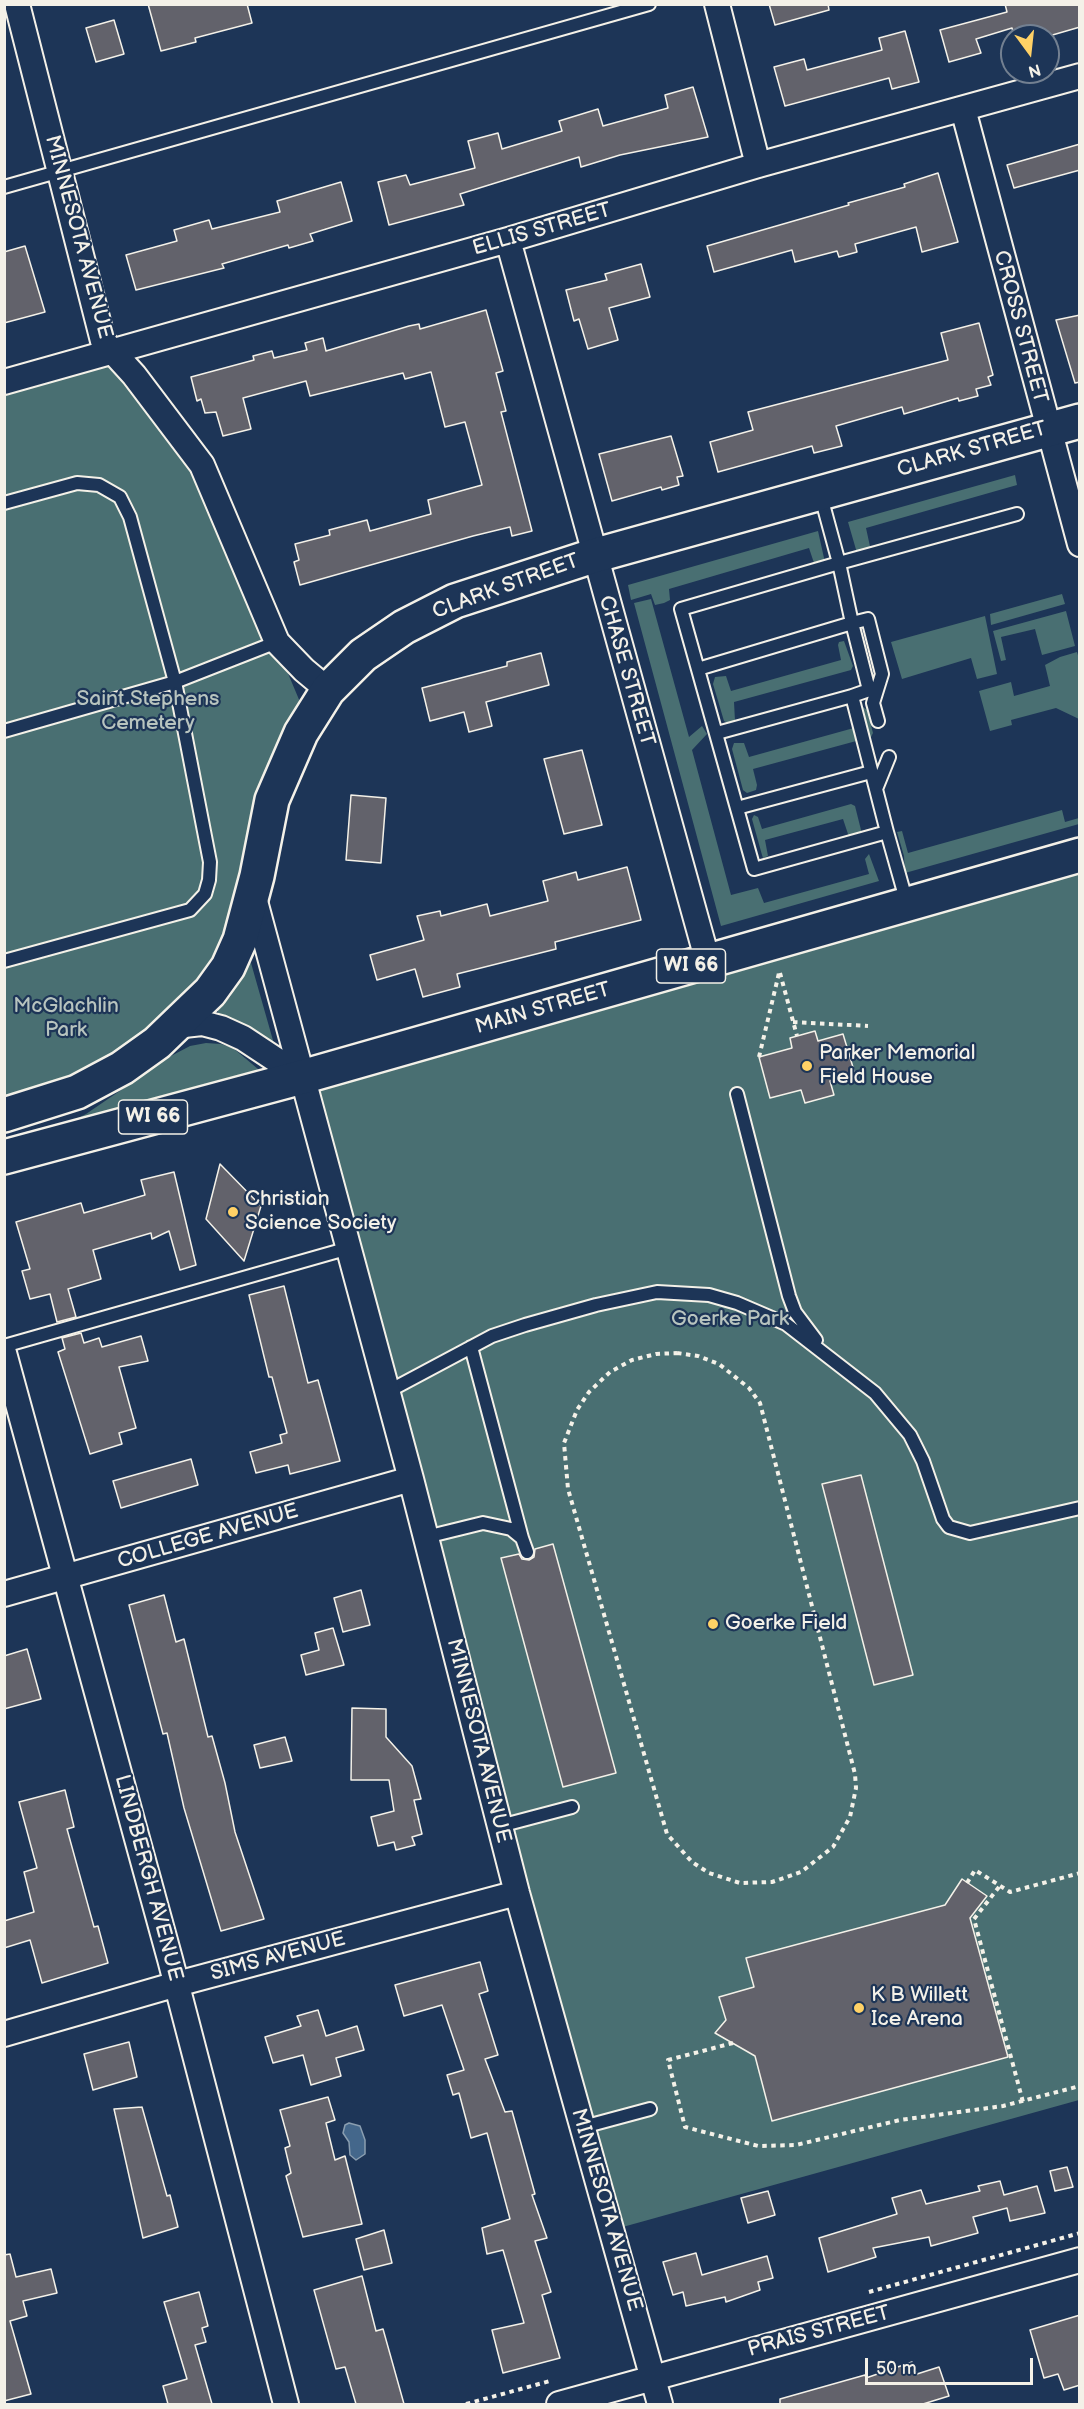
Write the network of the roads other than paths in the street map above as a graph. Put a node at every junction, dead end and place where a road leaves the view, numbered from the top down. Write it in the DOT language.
graph roads {
  1 [pos="17,4"];
  2 [pos="649,4"];
  3 [pos="717,4"];
  4 [pos="1080,76"];
  5 [pos="963,109"];
  6 [pos="759,165"];
  7 [pos="60,172"];
  8 [pos="4,187"];
  9 [pos="508,240"];
  10 [pos="112,353"];
  11 [pos="4,382"];
  12 [pos="1080,421"];
  13 [pos="1048,429"];
  14 [pos="820,493"];
  15 [pos="4,504"];
  16 [pos="1017,514"];
  17 [pos="1080,544"];
  18 [pos="593,556"];
  19 [pos="839,563"];
  20 [pos="852,623"];
  21 [pos="277,642"];
  22 [pos="698,669"];
  23 [pos="174,682"];
  24 [pos="328,690"];
  25 [pos="852,696"];
  26 [pos="878,721"];
  27 [pos="4,731"];
  28 [pos="717,734"];
  29 [pos="889,757"];
  30 [pos="871,772"];
  31 [pos="876,789"];
  32 [pos="737,808"];
  33 [pos="887,832"];
  34 [pos="1080,855"];
  35 [pos="253,894"];
  36 [pos="908,904"];
  37 [pos="4,962"];
  38 [pos="708,962"];
  39 [pos="175,1026"];
  40 [pos="303,1077"];
  41 [pos="737,1095"];
  42 [pos="4,1115"];
  43 [pos="4,1157"];
  44 [pos="349,1248"];
  45 [pos="4,1346"];
  46 [pos="471,1347"];
  47 [pos="4,1353"];
  48 [pos="833,1360"];
  49 [pos="387,1392"];
  50 [pos="411,1479"];
  51 [pos="1080,1508"];
  52 [pos="426,1537"];
  53 [pos="522,1538"];
  54 [pos="527,1552"];
  55 [pos="66,1577"];
  56 [pos="4,1594"];
  57 [pos="573,1807"];
  58 [pos="500,1826"];
  59 [pos="517,1893"];
  60 [pos="177,1984"];
  61 [pos="4,2034"];
  62 [pos="650,2109"];
  63 [pos="583,2127"];
  64 [pos="1080,2260"];
  65 [pos="653,2378"];
  66 [pos="286,2404"];
  67 [pos="559,2404"];
  68 [pos="660,2404"];
  1 -- 7 [label="street, MINNESOTA AVENUE"];
  2 -- 7 [label="lane"];
  3 -- 6 [label="street"];
  4 -- 5 [label="street, ELLIS STREET"];
  5 -- 6 [label="street, ELLIS STREET"];
  5 -- 13 [label="street, CROSS STREET"];
  6 -- 9 [label="street, ELLIS STREET"];
  7 -- 8 [label="lane"];
  7 -- 10 [label="street, MINNESOTA AVENUE"];
  9 -- 10 [label="street, ELLIS STREET"];
  9 -- 18 [label="street, CHASE STREET"];
  10 -- 11 [label="street, ELLIS STREET"];
  10 -- 21 [label="street, MINNESOTA AVENUE"];
  12 -- 13 [label="main road, CLARK STREET / WI 66"];
  13 -- 14 [label="main road, CLARK STREET / WI 66"];
  13 -- 17 [label="street, CROSS STREET"];
  14 -- 18 [label="main road, CLARK STREET / WI 66"];
  14 -- 19 [label="lane"];
  15 -- 23 [label="lane"];
  16 -- 19 [label="lane"];
  18 -- 24 [label="main road, CLARK STREET / WI 66"];
  18 -- 38 [label="street, CHASE STREET"];
  19 -- 20 [label="lane"];
  19 -- 22 [label="lane"];
  20 -- 22 [label="lane"];
  20 -- 25 [label="lane"];
  20 -- 26 [label="lane"];
  21 -- 23 [label="lane"];
  21 -- 24 [label="street, MINNESOTA AVENUE"];
  22 -- 28 [label="lane"];
  23 -- 27 [label="lane"];
  23 -- 37 [label="lane"];
  24 -- 35 [label="main road, CLARK STREET / WI 66"];
  25 -- 28 [label="lane"];
  25 -- 30 [label="lane"];
  28 -- 32 [label="lane"];
  29 -- 31 [label="lane"];
  30 -- 31 [label="lane"];
  30 -- 32 [label="lane"];
  31 -- 33 [label="lane"];
  32 -- 33 [label="lane"];
  33 -- 36 [label="lane"];
  34 -- 36 [label="main road, MAIN STREET / WI 66"];
  35 -- 39 [label="main road, CLARK STREET / WI 66"];
  35 -- 40 [label="street, MINNESOTA AVENUE"];
  36 -- 38 [label="main road, MAIN STREET / WI 66"];
  38 -- 40 [label="main road, MAIN STREET / WI 66"];
  39 -- 40 [label="street"];
  39 -- 42 [label="main road, CLARK STREET / WI 66"];
  40 -- 43 [label="main road, MAIN STREET / WI 66"];
  40 -- 44 [label="street, MINNESOTA AVENUE"];
  41 -- 48 [label="lane"];
  44 -- 45 [label="lane"];
  44 -- 49 [label="street, MINNESOTA AVENUE"];
  46 -- 48 [label="lane"];
  46 -- 49 [label="lane"];
  46 -- 53 [label="lane"];
  47 -- 55 [label="street, LINDBERGH AVENUE"];
  48 -- 51 [label="lane"];
  49 -- 50 [label="street, MINNESOTA AVENUE"];
  50 -- 52 [label="street, MINNESOTA AVENUE"];
  50 -- 55 [label="street, COLLEGE AVENUE"];
  52 -- 53 [label="lane"];
  52 -- 58 [label="street, MINNESOTA AVENUE"];
  53 -- 54 [label="lane"];
  55 -- 56 [label="street, COLLEGE AVENUE"];
  55 -- 60 [label="street, LINDBERGH AVENUE"];
  57 -- 58 [label="lane"];
  58 -- 59 [label="street, MINNESOTA AVENUE"];
  59 -- 60 [label="street, SIMS AVENUE"];
  59 -- 63 [label="street, MINNESOTA AVENUE"];
  60 -- 61 [label="street, SIMS AVENUE"];
  60 -- 66 [label="street, LINDBERGH AVENUE"];
  62 -- 63 [label="lane"];
  63 -- 65 [label="street, MINNESOTA AVENUE"];
  64 -- 65 [label="street, PRAIS STREET"];
  65 -- 67 [label="street, PRAIS STREET"];
  65 -- 68 [label="street, MINNESOTA AVENUE"];
}
